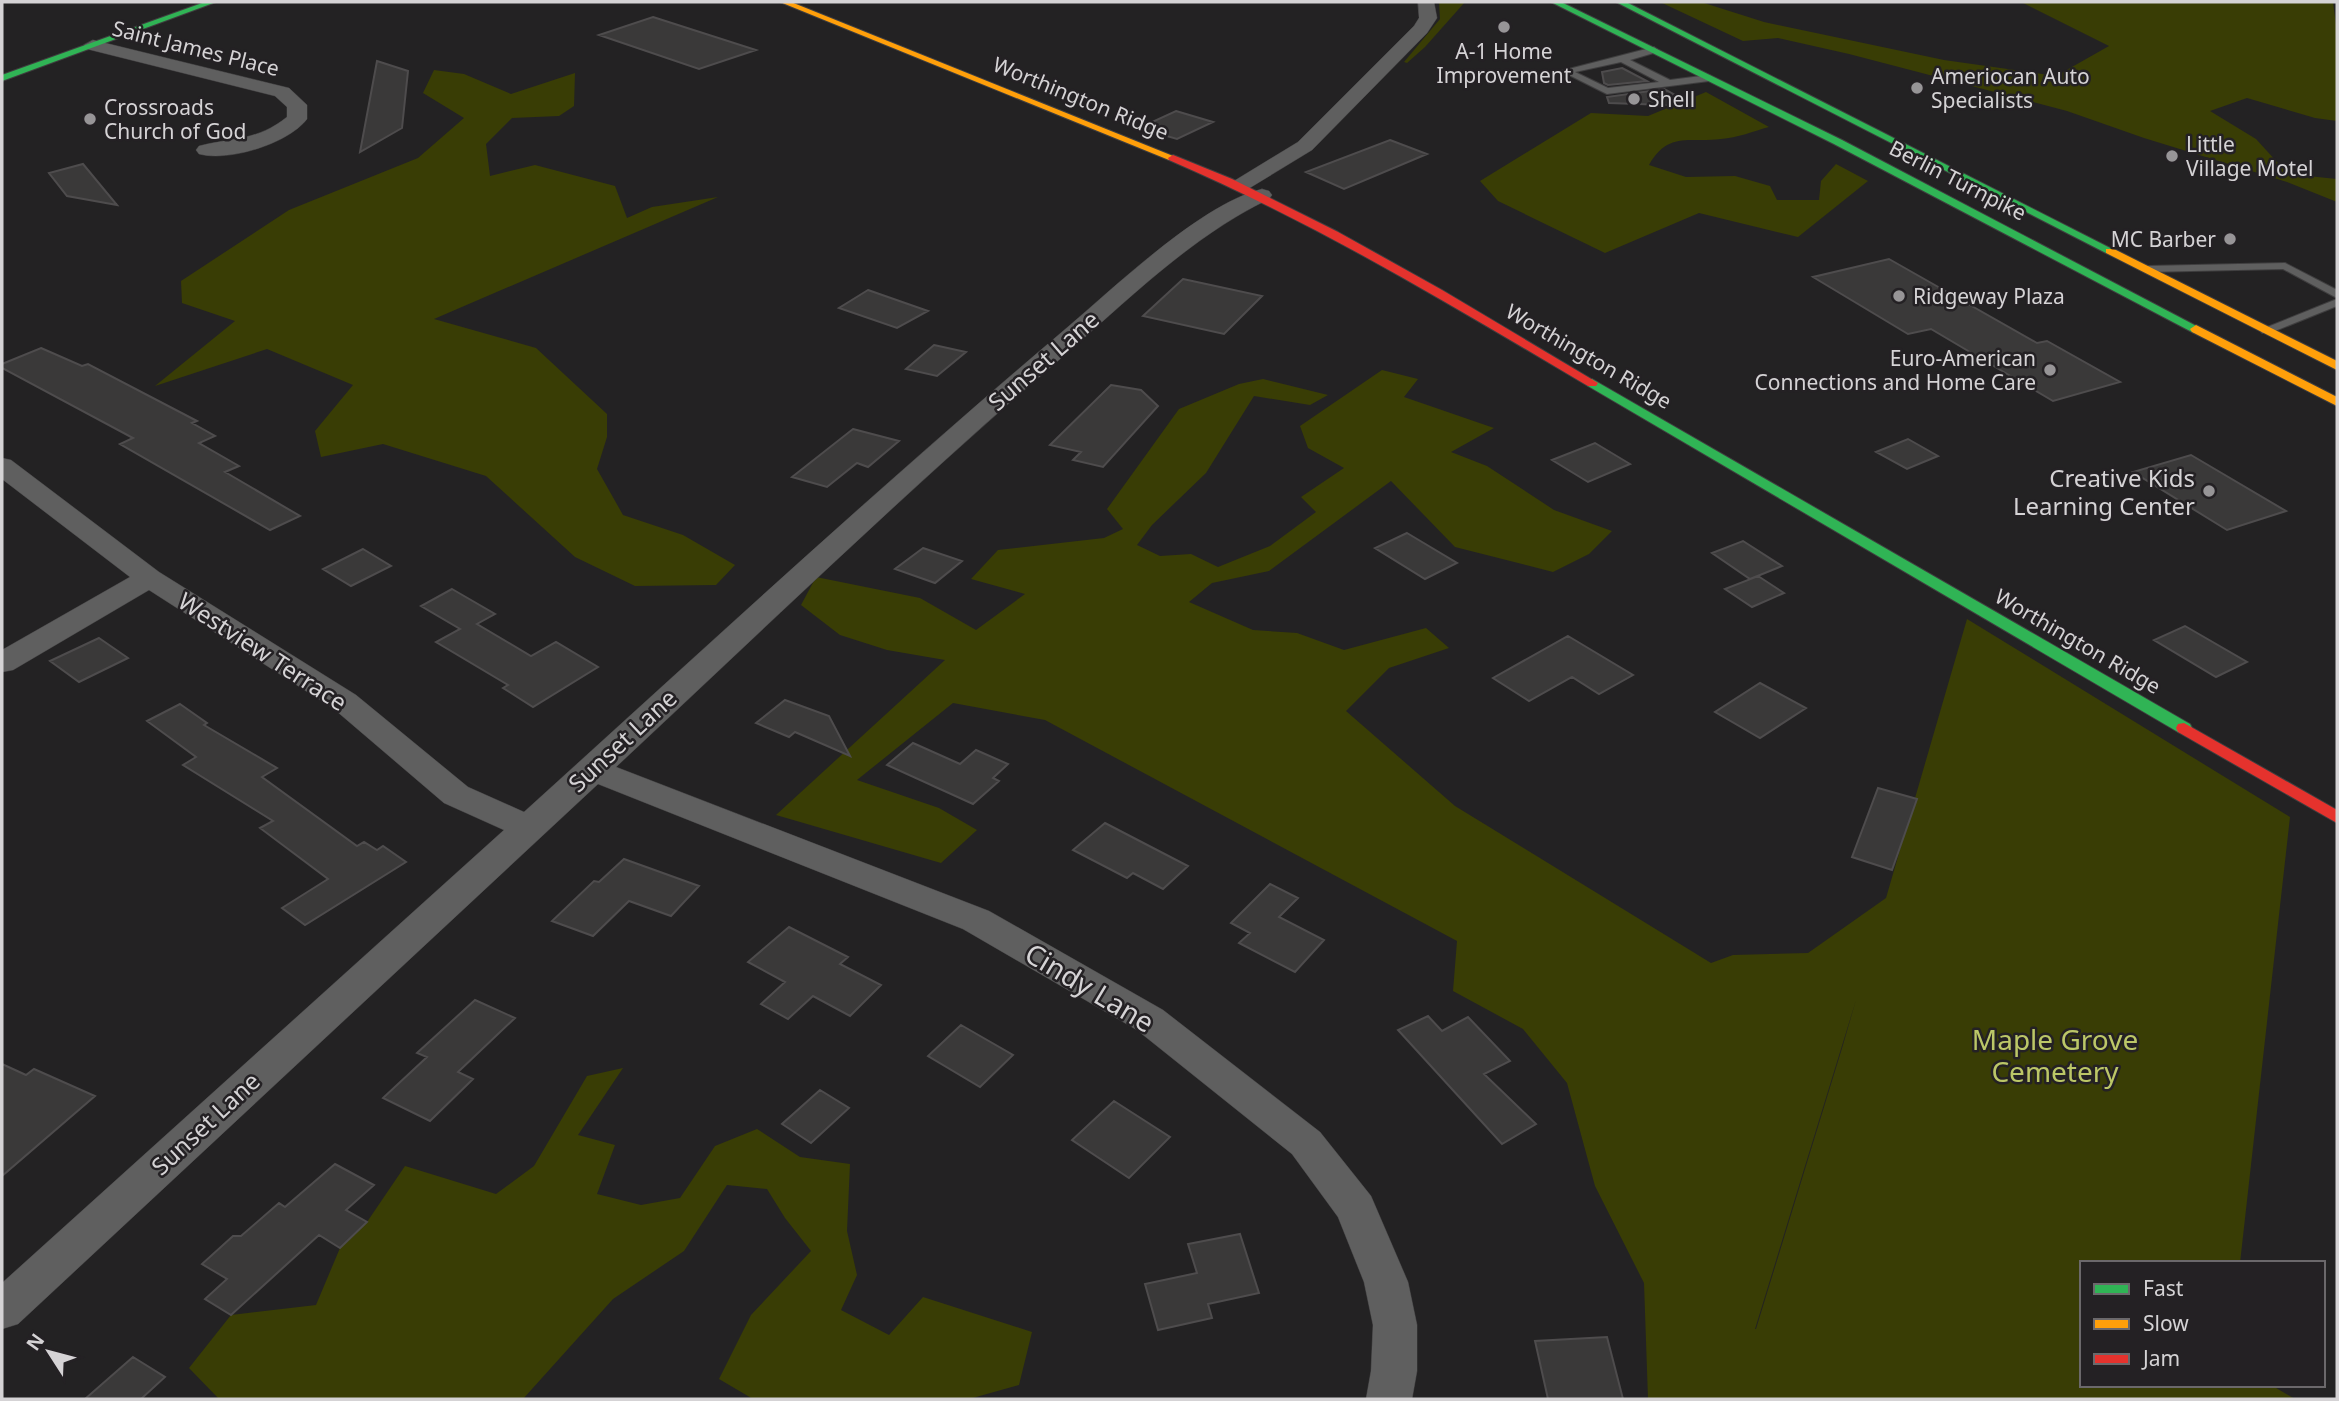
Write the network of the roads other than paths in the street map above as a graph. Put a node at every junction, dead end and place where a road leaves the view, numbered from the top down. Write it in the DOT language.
graph roads {
  1 [pos="212,2"];
  2 [pos="784,2"];
  3 [pos="1426,2"];
  4 [pos="1555,2"];
  5 [pos="1620,2"];
  6 [pos="93,45"];
  7 [pos="1654,50"];
  8 [pos="1622,60"];
  9 [pos="1591,65"];
  10 [pos="1604,72"];
  11 [pos="2,78"];
  12 [pos="1709,78"];
  13 [pos="1624,82"];
  14 [pos="1668,83"];
  15 [pos="1634,87"];
  16 [pos="206,150"];
  17 [pos="1251,190"];
  18 [pos="2146,269"];
  19 [pos="2337,295"];
  20 [pos="2337,302"];
  21 [pos="2266,330"];
  22 [pos="2331,358"];
  23 [pos="2337,402"];
  24 [pos="2,466"];
  25 [pos="149,578"];
  26 [pos="2,663"];
  27 [pos="590,769"];
  28 [pos="2337,817"];
  29 [pos="528,827"];
  30 [pos="2,1310"];
  31 [pos="1389,1399"];
  1 -- 6 [label="main road"];
  2 -- 17 [label="main road, Worthington Ridge"];
  3 -- 17 [label="street, Sunset Lane"];
  4 -- 7 [label="main road, Berlin Turnpike"];
  5 -- 18 [label="main road, Berlin Turnpike"];
  6 -- 11 [label="main road"];
  6 -- 16 [label="street, Saint James Place"];
  7 -- 8 [label="lane"];
  7 -- 12 [label="main road, Berlin Turnpike"];
  8 -- 9 [label="lane"];
  8 -- 14 [label="lane"];
  9 -- 10 [label="lane"];
  9 -- 15 [label="lane"];
  12 -- 14 [label="lane"];
  12 -- 23 [label="main road, Berlin Turnpike"];
  13 -- 15 [label="lane"];
  14 -- 15 [label="lane"];
  17 -- 27 [label="street, Sunset Lane"];
  17 -- 28 [label="main road, Worthington Ridge"];
  18 -- 19 [label="lane"];
  18 -- 21 [label="main road, Berlin Turnpike"];
  20 -- 21 [label="lane"];
  21 -- 22 [label="main road, Berlin Turnpike"];
  24 -- 25 [label="street, Westview Terrace"];
  25 -- 26 [label="street"];
  25 -- 29 [label="street, Westview Terrace"];
  27 -- 29 [label="street, Sunset Lane"];
  27 -- 31 [label="street, Cindy Lane"];
  29 -- 30 [label="street, Sunset Lane"];
}
